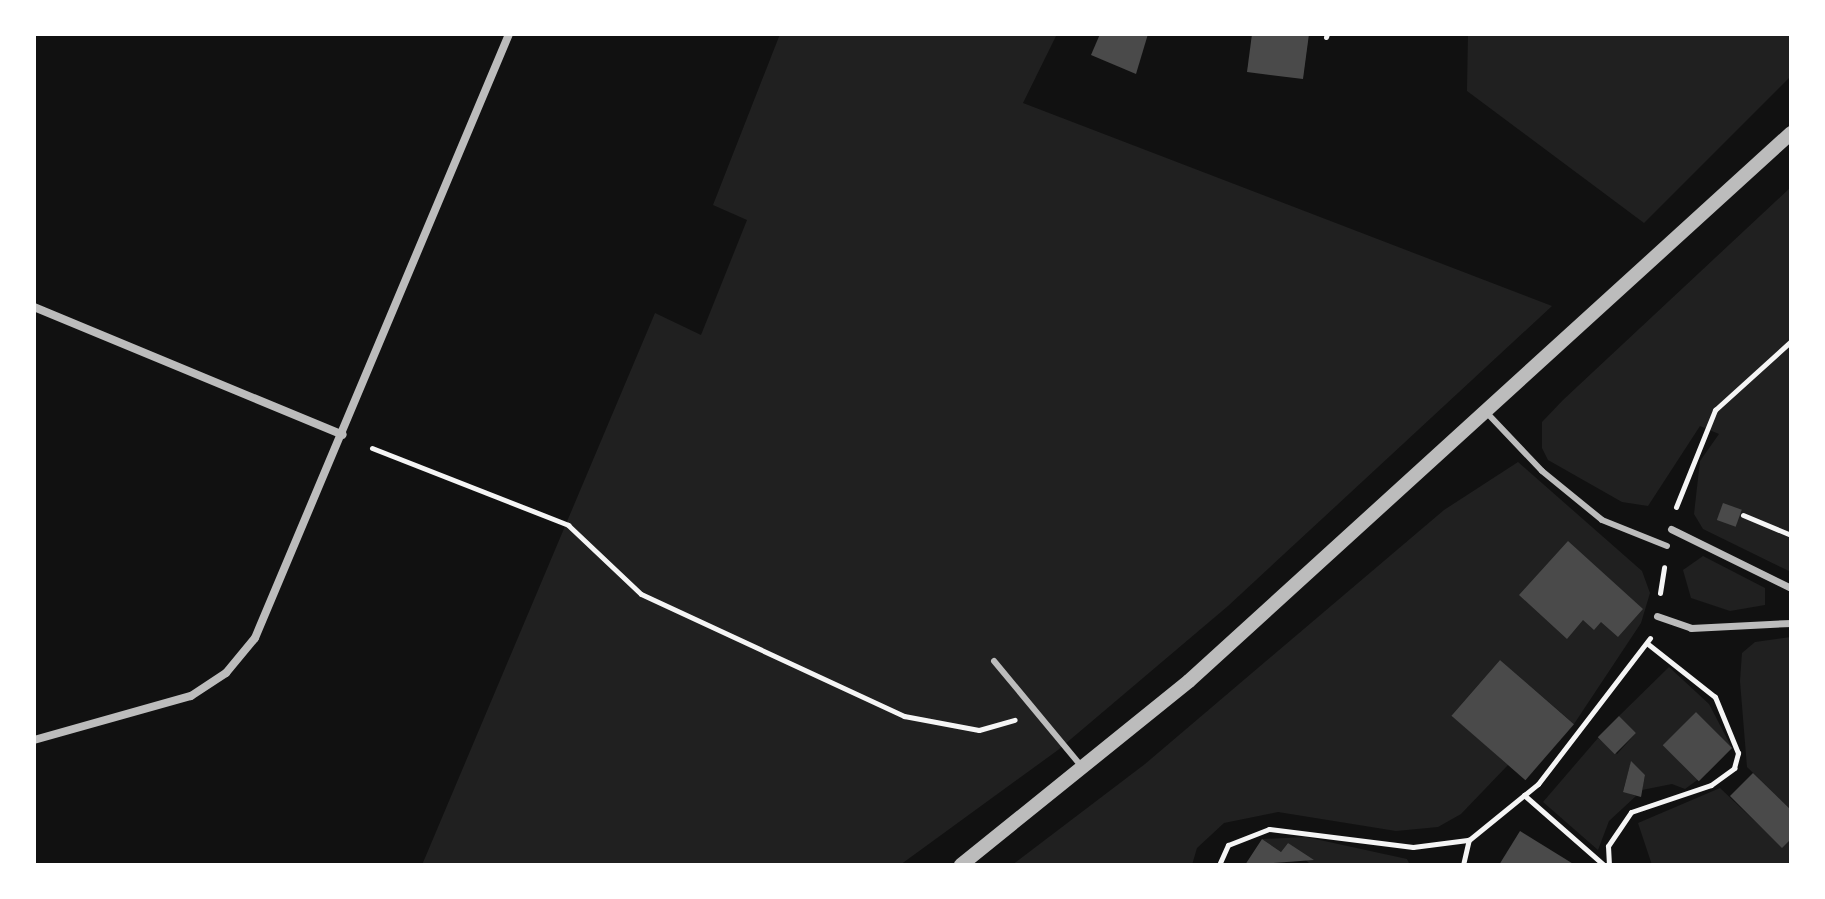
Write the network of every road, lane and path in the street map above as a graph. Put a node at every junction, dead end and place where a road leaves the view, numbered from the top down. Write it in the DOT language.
graph roads {
  1 [pos="509,34"];
  2 [pos="1791,133"];
  3 [pos="34,307"];
  4 [pos="1487,413"];
  5 [pos="343,435"];
  6 [pos="372,448"];
  7 [pos="1743,515"];
  8 [pos="1671,529"];
  9 [pos="1791,535"];
  10 [pos="1667,546"];
  11 [pos="1791,588"];
  12 [pos="1657,616"];
  13 [pos="1791,623"];
  14 [pos="1648,644"];
  15 [pos="994,661"];
  16 [pos="1032,710"];
  17 [pos="34,740"];
  18 [pos="1084,770"];
  19 [pos="1524,795"];
  20 [pos="1469,840"];
  21 [pos="961,865"];
  22 [pos="1219,865"];
  23 [pos="1606,865"];
  1 -- 5 [label="street"];
  2 -- 4 [label="street"];
  3 -- 5 [label="street"];
  4 -- 10 [label="lane"];
  4 -- 18 [label="street"];
  5 -- 17 [label="street"];
  6 -- 16 [label="path"];
  7 -- 9 [label="path"];
  8 -- 11 [label="street"];
  12 -- 13 [label="street"];
  14 -- 23 [label="path"];
  15 -- 16 [label="lane"];
  16 -- 18 [label="lane"];
  18 -- 21 [label="street"];
  19 -- 23 [label="path"];
  20 -- 22 [label="path"];
}
